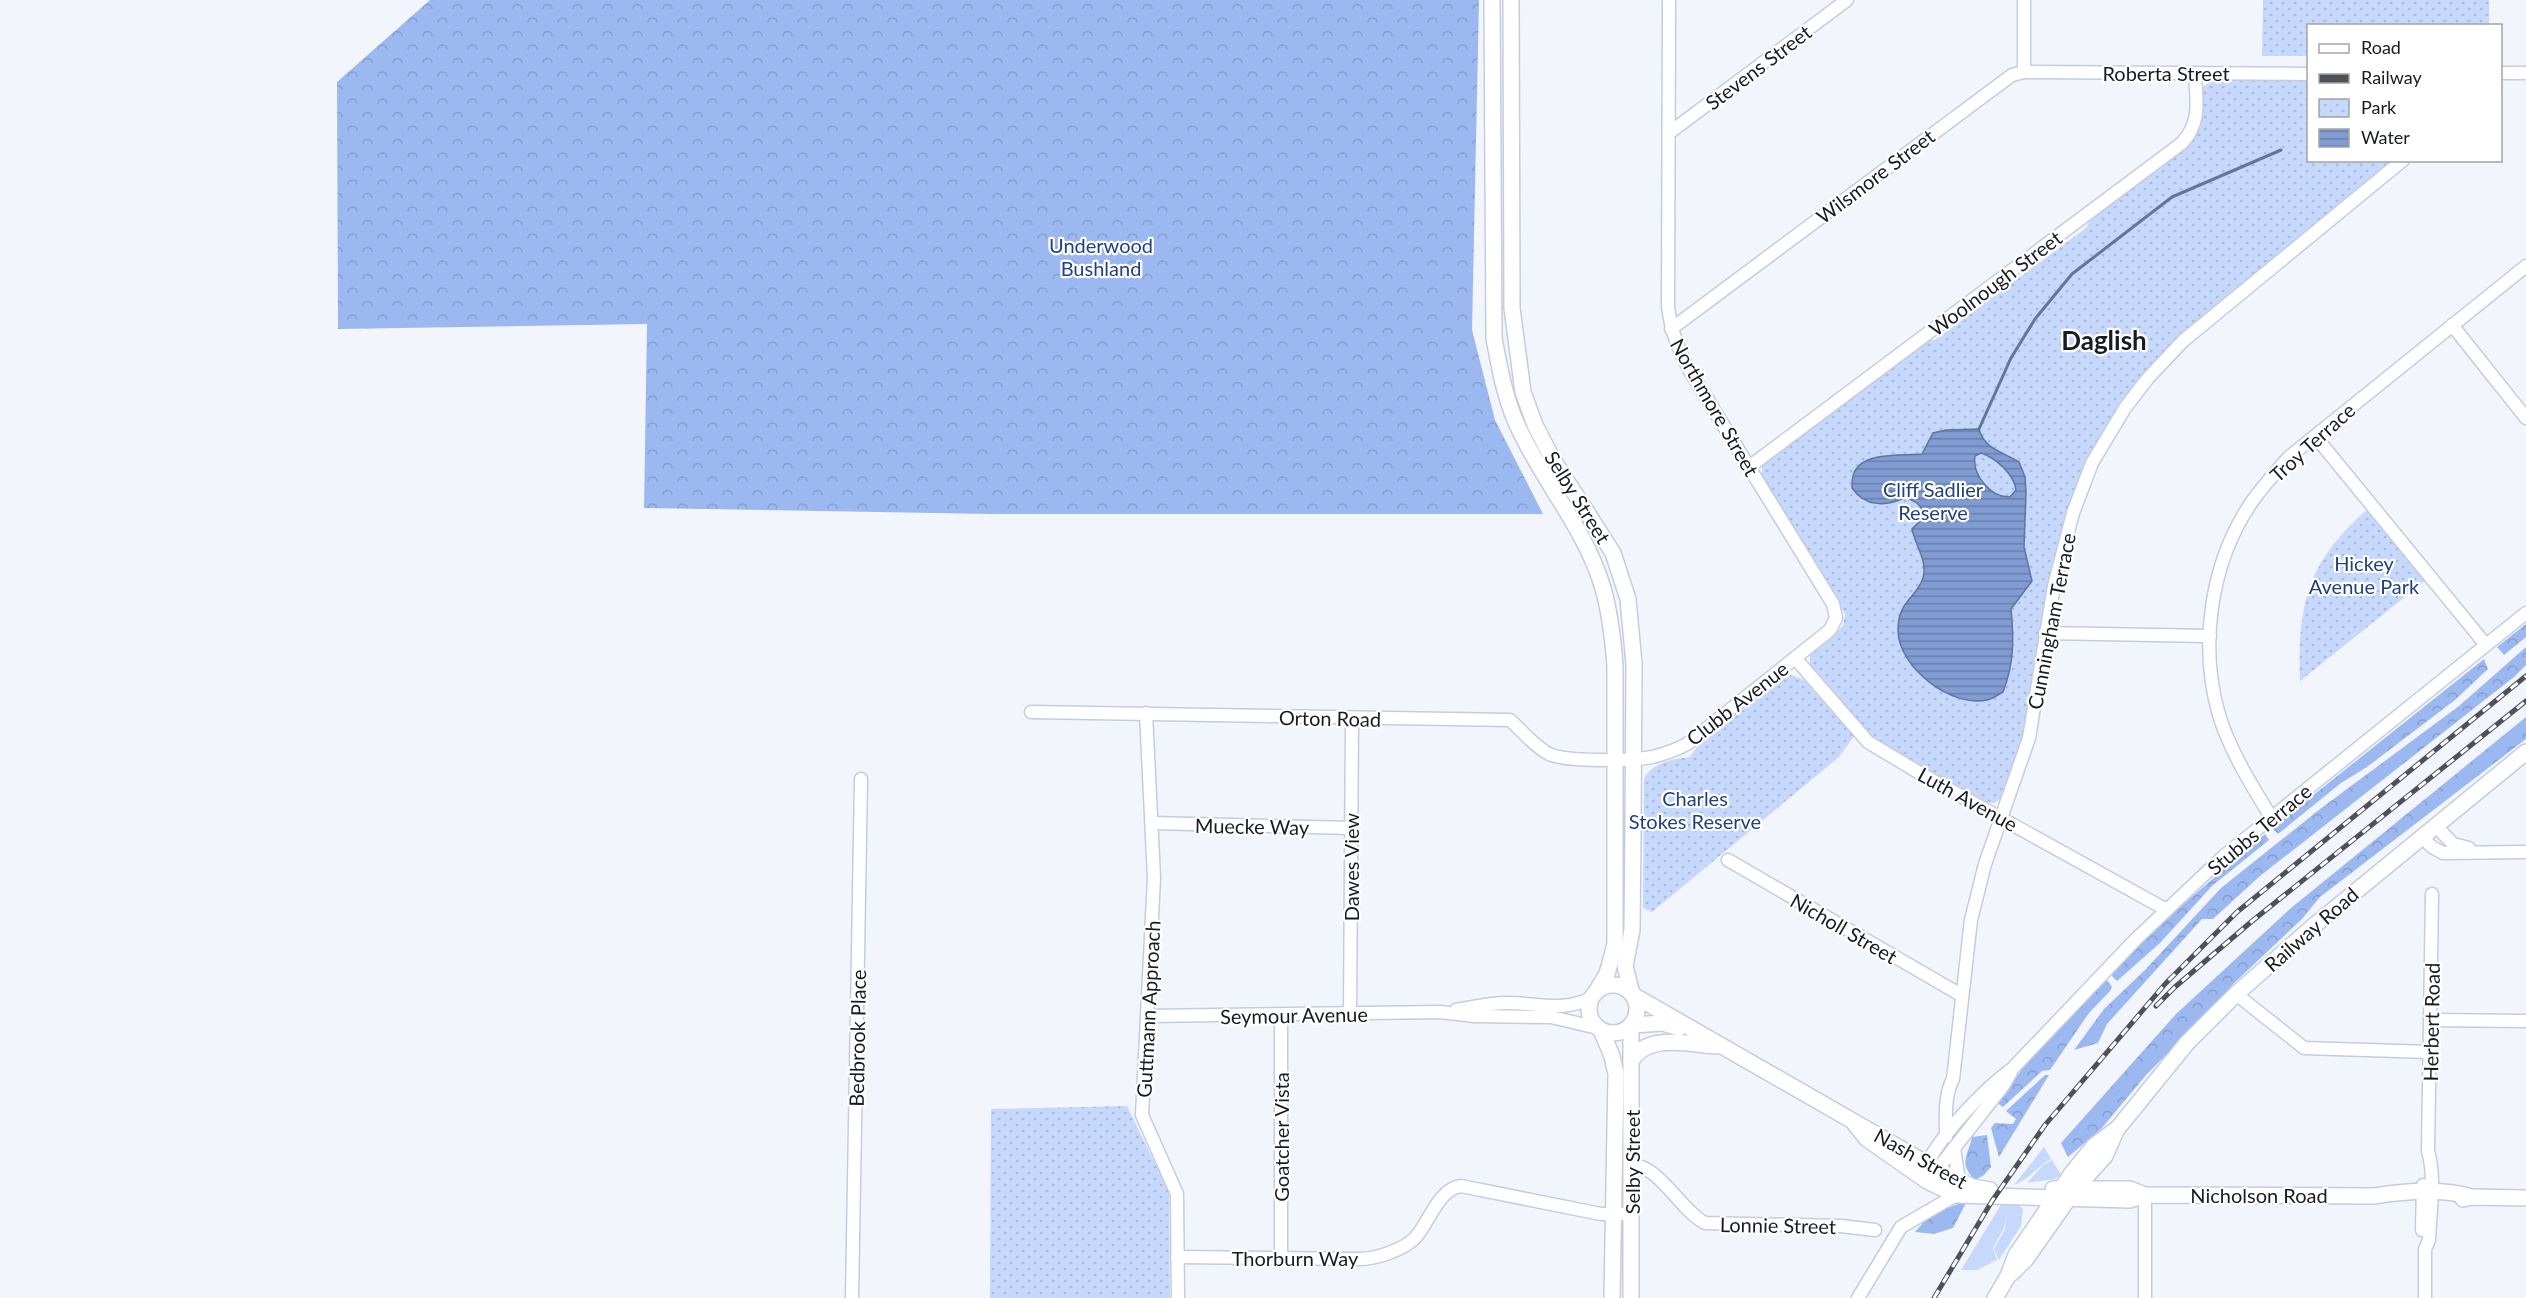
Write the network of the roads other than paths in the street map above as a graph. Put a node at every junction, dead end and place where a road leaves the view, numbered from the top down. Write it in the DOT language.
graph roads {
  1 [pos="1492,0"];
  2 [pos="1511,0"];
  3 [pos="1669,0"];
  4 [pos="1847,0"];
  5 [pos="2024,0"];
  6 [pos="2024,72"];
  7 [pos="2195,73"];
  8 [pos="2526,73"];
  9 [pos="2307,74"];
  10 [pos="2502,74"];
  11 [pos="1669,133"];
  12 [pos="1492,135"];
  13 [pos="1511,135"];
  14 [pos="2401,162"];
  15 [pos="2526,266"];
  16 [pos="2452,325"];
  17 [pos="1671,329"];
  18 [pos="2526,417"];
  19 [pos="2315,436"];
  20 [pos="1749,467"];
  21 [pos="1628,599"];
  22 [pos="1608,605"];
  23 [pos="1836,612"];
  24 [pos="2526,613"];
  25 [pos="2045,633"];
  26 [pos="2210,636"];
  27 [pos="2486,645"];
  28 [pos="1795,658"];
  29 [pos="1031,712"];
  30 [pos="1146,713"];
  31 [pos="1352,718"];
  32 [pos="2526,752"];
  33 [pos="1615,759"];
  34 [pos="1634,759"];
  35 [pos="861,779"];
  36 [pos="2271,817"];
  37 [pos="2002,818"];
  38 [pos="1152,823"];
  39 [pos="2435,825"];
  40 [pos="1352,828"];
  41 [pos="2421,836"];
  42 [pos="2485,851"];
  43 [pos="2526,852"];
  44 [pos="1728,860"];
  45 [pos="2432,894"];
  46 [pos="2166,909"];
  47 [pos="2240,991"];
  48 [pos="1632,994"];
  49 [pos="1594,995"];
  50 [pos="1961,995"];
  51 [pos="1440,1012"];
  52 [pos="1350,1015"];
  53 [pos="1148,1016"];
  54 [pos="1281,1016"];
  55 [pos="2431,1020"];
  56 [pos="2526,1021"];
  57 [pos="1631,1026"];
  58 [pos="1599,1029"];
  59 [pos="1720,1046"];
  60 [pos="2430,1052"];
  61 [pos="1631,1061"];
  62 [pos="2013,1068"];
  63 [pos="1946,1137"];
  64 [pos="1954,1148"];
  65 [pos="1632,1165"];
  66 [pos="1928,1172"];
  67 [pos="1958,1188"];
  68 [pos="2065,1194"];
  69 [pos="2145,1195"];
  70 [pos="2426,1197"];
  71 [pos="2020,1198"];
  72 [pos="2526,1198"];
  73 [pos="1909,1210"];
  74 [pos="1613,1214"];
  75 [pos="1632,1214"];
  76 [pos="1875,1230"];
  77 [pos="1897,1231"];
  78 [pos="2031,1233"];
  79 [pos="1177,1257"];
  80 [pos="1281,1258"];
  81 [pos="2008,1276"];
  82 [pos="2142,1296"];
  83 [pos="852,1298"];
  84 [pos="1178,1298"];
  85 [pos="1612,1298"];
  86 [pos="1631,1298"];
  87 [pos="1858,1298"];
  88 [pos="1995,1298"];
  89 [pos="2425,1298"];
  1 -- 12 [label="main road, Selby Street"];
  2 -- 13 [label="main road, Selby Street"];
  3 -- 11 [label="street, Northmore Street"];
  4 -- 11 [label="street, Stevens Street"];
  5 -- 6 [label="street"];
  6 -- 7 [label="street, Roberta Street"];
  6 -- 17 [label="street, Wilsmore Street"];
  7 -- 9 [label="street, Roberta Street"];
  7 -- 20 [label="street, Woolnough Street"];
  8 -- 10 [label="street"];
  11 -- 17 [label="street, Northmore Street"];
  12 -- 13 [label="main road"];
  12 -- 22 [label="main road, Selby Street"];
  13 -- 21 [label="main road, Selby Street"];
  14 -- 25 [label="street, Cunningham Terrace"];
  15 -- 16 [label="street, Troy Terrace"];
  16 -- 18 [label="street"];
  16 -- 19 [label="street, Troy Terrace"];
  17 -- 20 [label="street, Northmore Street"];
  19 -- 26 [label="street, Troy Terrace"];
  19 -- 27 [label="street"];
  20 -- 23 [label="street, Northmore Street"];
  21 -- 22 [label="main road"];
  21 -- 34 [label="main road, Selby Street"];
  22 -- 33 [label="main road, Selby Street"];
  23 -- 28 [label="street, Clubb Avenue"];
  24 -- 27 [label="street, Stubbs Terrace"];
  25 -- 26 [label="street"];
  25 -- 37 [label="street, Cunningham Terrace"];
  26 -- 36 [label="street, Troy Terrace"];
  27 -- 36 [label="street, Stubbs Terrace"];
  28 -- 34 [label="street, Clubb Avenue"];
  28 -- 37 [label="street, Luth Avenue"];
  29 -- 30 [label="street, Orton Road"];
  30 -- 31 [label="street, Orton Road"];
  30 -- 38 [label="street, Guttmann Approach"];
  31 -- 33 [label="street, Orton Road"];
  31 -- 40 [label="street, Dawes View"];
  32 -- 39 [label="main road, Railway Road"];
  33 -- 34 [label="street, Clubb Avenue"];
  33 -- 49 [label="main road, Selby Street"];
  34 -- 48 [label="main road, Selby Street"];
  35 -- 83 [label="street, Bedbrook Place"];
  36 -- 46 [label="street, Stubbs Terrace"];
  37 -- 46 [label="street, Luth Avenue"];
  37 -- 50 [label="street, Cunningham Terrace"];
  38 -- 40 [label="street, Muecke Way"];
  38 -- 53 [label="street, Guttmann Approach"];
  39 -- 41 [label="main road, Railway Road"];
  39 -- 42 [label="street"];
  40 -- 52 [label="street, Dawes View"];
  41 -- 42 [label="street"];
  41 -- 47 [label="main road, Railway Road"];
  42 -- 43 [label="street"];
  44 -- 50 [label="street, Nicholl Street"];
  45 -- 55 [label="street, Herbert Road"];
  46 -- 62 [label="street, Stubbs Terrace"];
  47 -- 60 [label="street"];
  47 -- 68 [label="main road, Railway Road"];
  48 -- 49 [label="main road"];
  48 -- 57 [label="main road"];
  48 -- 59 [label="main road, Nash Street"];
  49 -- 51 [label="street, Seymour Avenue"];
  49 -- 58 [label="main road"];
  50 -- 63 [label="street, Cunningham Terrace"];
  51 -- 52 [label="street, Seymour Avenue"];
  51 -- 58 [label="street, Seymour Avenue"];
  52 -- 54 [label="street, Seymour Avenue"];
  53 -- 54 [label="street, Seymour Avenue"];
  53 -- 79 [label="street, Guttmann Approach"];
  54 -- 80 [label="street, Goatcher Vista"];
  55 -- 56 [label="street"];
  55 -- 60 [label="street, Herbert Road"];
  57 -- 58 [label="main road"];
  57 -- 59 [label="main road, Nash Street"];
  57 -- 61 [label="main road, Selby Street"];
  58 -- 74 [label="main road, Selby Street"];
  59 -- 61 [label="main road"];
  59 -- 66 [label="main road, Nash Street"];
  60 -- 70 [label="street, Herbert Road"];
  61 -- 65 [label="main road, Selby Street"];
  62 -- 63 [label="street, Stubbs Terrace"];
  62 -- 64 [label="street, Stubbs Terrace"];
  63 -- 66 [label="street, Stubbs Terrace"];
  64 -- 66 [label="street, Stubbs Terrace"];
  64 -- 67 [label="street"];
  65 -- 75 [label="main road, Selby Street"];
  65 -- 76 [label="street, Lonnie Street"];
  66 -- 67 [label="main road, Nash Street"];
  67 -- 68 [label="main road, Nash Street"];
  67 -- 71 [label="main road, Nash Street"];
  67 -- 77 [label="street"];
  68 -- 69 [label="main road, Nicholson Road"];
  68 -- 71 [label="main road, Nash Street"];
  68 -- 78 [label="main road, Railway Road"];
  68 -- 81 [label="main road, Railway Road"];
  69 -- 70 [label="main road, Nicholson Road"];
  69 -- 82 [label="street"];
  70 -- 72 [label="main road, Nicholson Road"];
  70 -- 89 [label="street, Herbert Road"];
  71 -- 78 [label="main road"];
  73 -- 77 [label="street"];
  74 -- 75 [label="street, Thorburn Way"];
  74 -- 80 [label="street, Thorburn Way"];
  74 -- 85 [label="main road, Selby Street"];
  75 -- 86 [label="main road, Selby Street"];
  77 -- 87 [label="street"];
  78 -- 81 [label="main road, Railway Road"];
  79 -- 80 [label="street, Thorburn Way"];
  79 -- 84 [label="street, Guttmann Approach"];
  81 -- 88 [label="main road, Railway Road"];
}
